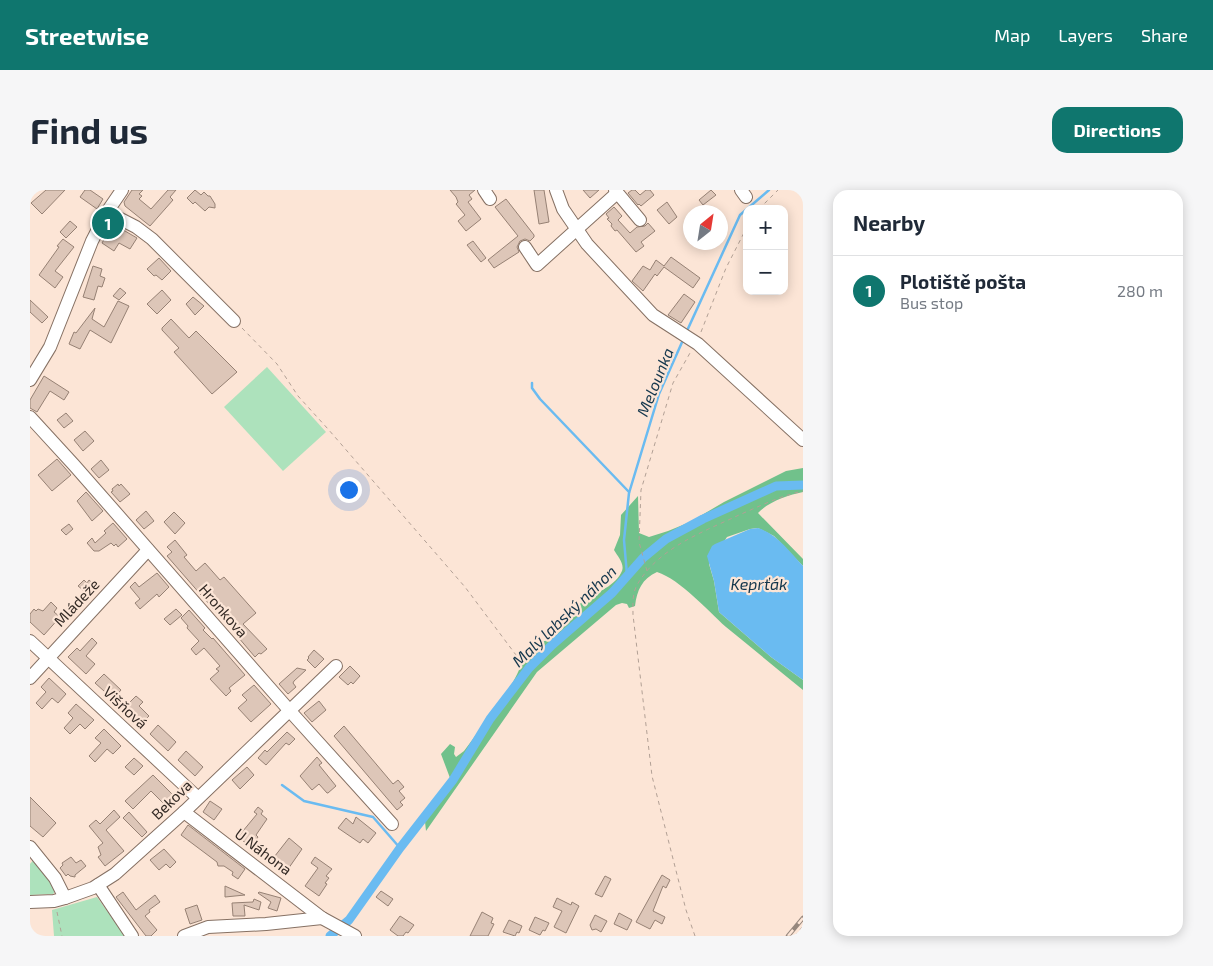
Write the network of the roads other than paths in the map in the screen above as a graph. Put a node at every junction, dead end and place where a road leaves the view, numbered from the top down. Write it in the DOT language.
graph roads {
  1 [pos="122,190"];
  2 [pos="556,190"];
  3 [pos="616,191"];
  4 [pos="107,212"];
  5 [pos="640,220"];
  6 [pos="576,229"];
  7 [pos="525,247"];
  8 [pos="234,321"];
  9 [pos="30,380"];
  10 [pos="30,417"];
  11 [pos="803,440"];
  12 [pos="148,550"];
  13 [pos="30,641"];
  14 [pos="48,659"];
  15 [pos="336,666"];
  16 [pos="30,678"];
  17 [pos="289,710"];
  18 [pos="198,798"];
  19 [pos="184,812"];
  20 [pos="392,824"];
  21 [pos="30,848"];
  22 [pos="98,885"];
  23 [pos="59,899"];
  24 [pos="30,902"];
  25 [pos="322,918"];
  26 [pos="347,931"];
  27 [pos="132,936"];
  28 [pos="184,936"];
  1 -- 4 [label="street"];
  2 -- 6 [label="street"];
  3 -- 5 [label="street"];
  3 -- 6 [label="street"];
  4 -- 8 [label="street"];
  4 -- 9 [label="street"];
  6 -- 7 [label="street"];
  6 -- 11 [label="street"];
  10 -- 12 [label="street, Hronkova"];
  12 -- 14 [label="street, Mládeže"];
  12 -- 17 [label="street, Hronkova"];
  13 -- 14 [label="street, Višňová"];
  14 -- 16 [label="street, Mládeže"];
  14 -- 18 [label="street, Višňová"];
  15 -- 17 [label="street, Bekova"];
  17 -- 18 [label="street, Bekova"];
  17 -- 20 [label="street, Hronkova"];
  18 -- 19 [label="street, Bekova"];
  19 -- 22 [label="street, Bekova"];
  19 -- 25 [label="street, U Náhona"];
  21 -- 23 [label="street"];
  22 -- 23 [label="street, Bekova"];
  22 -- 27 [label="street"];
  23 -- 24 [label="street, Bekova"];
  25 -- 26 [label="street, U Náhona"];
  25 -- 28 [label="street"];
}
